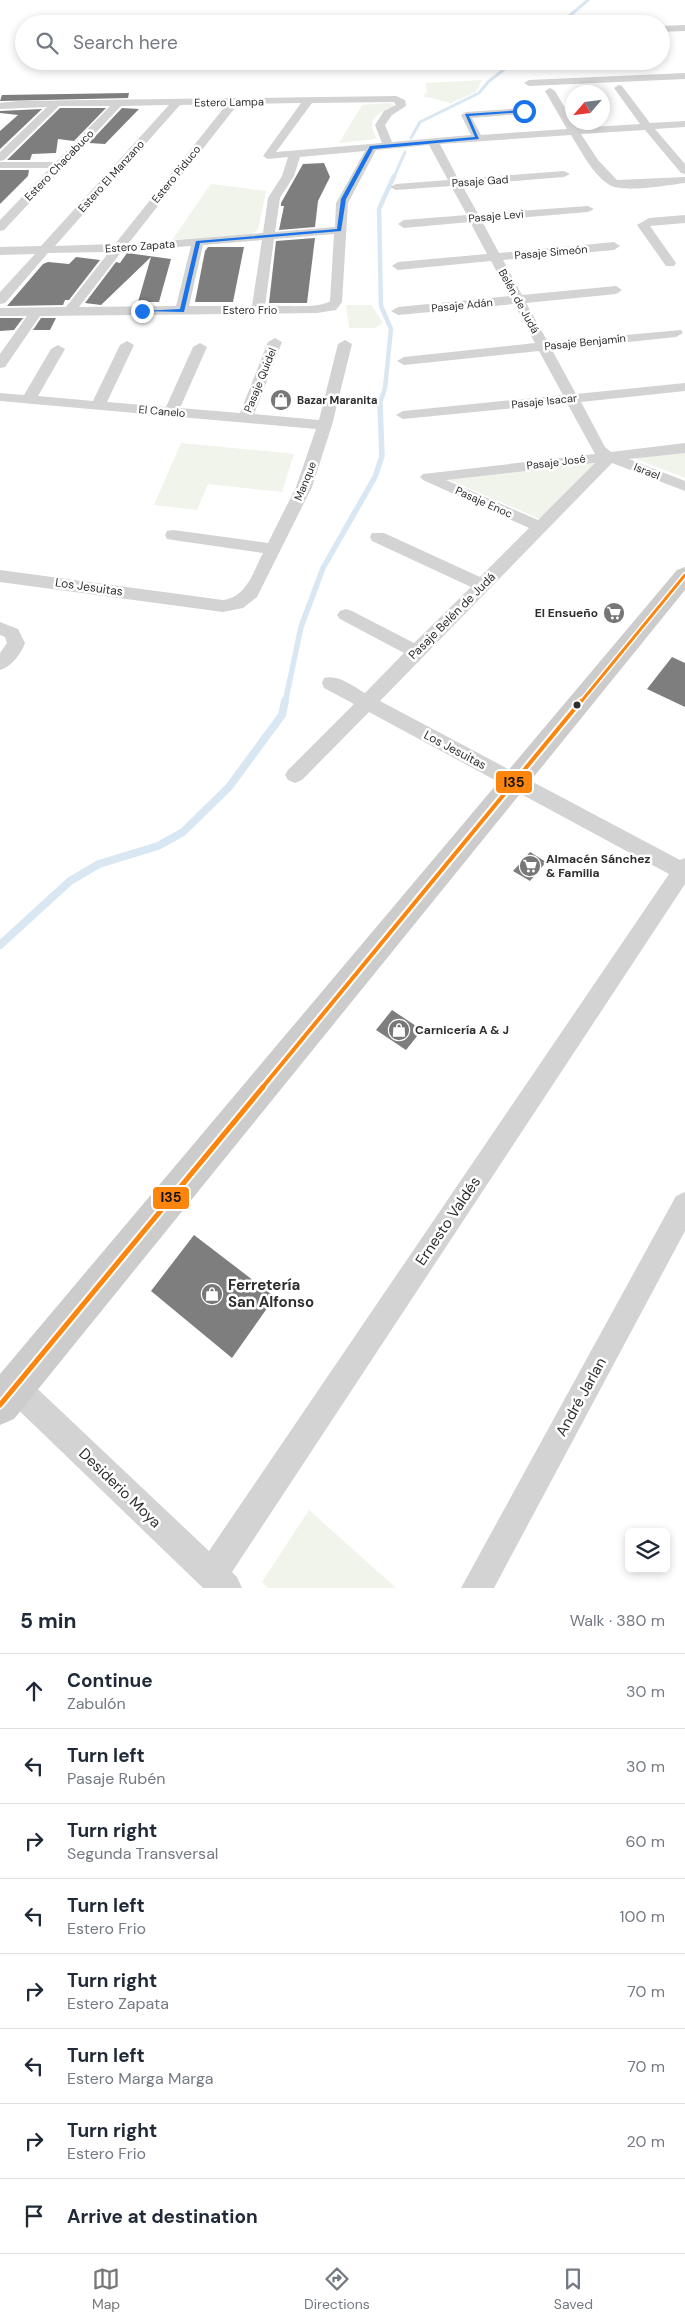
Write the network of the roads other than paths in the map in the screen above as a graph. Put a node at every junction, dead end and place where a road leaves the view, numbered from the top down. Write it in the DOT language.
graph roads {
  1 [pos="670,28"];
  2 [pos="685,28"];
  3 [pos="683,78"];
  4 [pos="529,83"];
  5 [pos="619,88"];
  6 [pos="550,91"];
  7 [pos="487,100"];
  8 [pos="308,101"];
  9 [pos="177,102"];
  10 [pos="235,102"];
  11 [pos="118,103"];
  12 [pos="56,104"];
  13 [pos="0,106"];
  14 [pos="524,111"];
  15 [pos="494,113"];
  16 [pos="565,115"];
  17 [pos="685,124"];
  18 [pos="647,126"];
  19 [pos="610,128"];
  20 [pos="574,130"];
  21 [pos="478,138"];
  22 [pos="433,142"];
  23 [pos="389,146"];
  24 [pos="372,147"];
  25 [pos="295,154"];
  26 [pos="0,158"];
  27 [pos="60,164"];
  28 [pos="0,165"];
  29 [pos="685,172"];
  30 [pos="564,174"];
  31 [pos="685,180"];
  32 [pos="454,183"];
  33 [pos="396,187"];
  34 [pos="588,208"];
  35 [pos="473,218"];
  36 [pos="685,219"];
  37 [pos="404,224"];
  38 [pos="0,227"];
  39 [pos="340,230"];
  40 [pos="267,236"];
  41 [pos="198,242"];
  42 [pos="614,246"];
  43 [pos="118,248"];
  44 [pos="44,250"];
  45 [pos="0,251"];
  46 [pos="495,257"];
  47 [pos="670,263"];
  48 [pos="398,266"];
  49 [pos="616,290"];
  50 [pos="519,299"];
  51 [pos="0,300"];
  52 [pos="182,310"];
  53 [pos="258,310"];
  54 [pos="70,311"];
  55 [pos="398,311"];
  56 [pos="0,312"];
  57 [pos="36,312"];
  58 [pos="676,333"];
  59 [pos="275,342"];
  60 [pos="345,344"];
  61 [pos="128,345"];
  62 [pos="544,346"];
  63 [pos="200,347"];
  64 [pos="58,349"];
  65 [pos="404,361"];
  66 [pos="0,364"];
  67 [pos="685,387"];
  68 [pos="0,397"];
  69 [pos="572,398"];
  70 [pos="29,399"];
  71 [pos="98,405"];
  72 [pos="171,411"];
  73 [pos="403,415"];
  74 [pos="245,418"];
  75 [pos="325,425"];
  76 [pos="685,448"];
  77 [pos="610,456"];
  78 [pos="428,477"];
  79 [pos="685,486"];
  80 [pos="540,527"];
  81 [pos="173,535"];
  82 [pos="378,538"];
  83 [pos="274,549"];
  84 [pos="685,575"];
  85 [pos="0,576"];
  86 [pos="482,585"];
  87 [pos="237,604"];
  88 [pos="346,615"];
  89 [pos="0,628"];
  90 [pos="416,652"];
  91 [pos="0,664"];
  92 [pos="331,683"];
  93 [pos="366,702"];
  94 [pos="294,775"];
  95 [pos="515,781"];
  96 [pos="684,870"];
  97 [pos="685,1205"];
  98 [pos="7,1396"];
  99 [pos="219,1581"];
  100 [pos="477,1588"];
  1 -- 2 [label="street"];
  3 -- 4 [label="street"];
  5 -- 18 [label="street"];
  6 -- 16 [label="street"];
  7 -- 15 [label="street"];
  8 -- 10 [label="street, Estero Lampa"];
  8 -- 23 [label="street, Estero Lampa"];
  8 -- 25 [label="street"];
  9 -- 10 [label="street, Estero Lampa"];
  9 -- 11 [label="street, Estero Lampa"];
  9 -- 44 [label="street, Estero El Manzano"];
  10 -- 43 [label="street, Estero Piduco"];
  11 -- 12 [label="street, Estero Lampa"];
  11 -- 27 [label="street, Estero Chacabuco"];
  12 -- 13 [label="street, Estero Lampa"];
  12 -- 26 [label="street"];
  14 -- 15 [label="street"];
  15 -- 21 [label="street"];
  17 -- 18 [label="street"];
  18 -- 19 [label="street"];
  18 -- 29 [label="street"];
  20 -- 21 [label="street"];
  20 -- 31 [label="street"];
  21 -- 22 [label="street"];
  22 -- 23 [label="street"];
  22 -- 32 [label="street, Belén de Judá"];
  23 -- 24 [label="street"];
  24 -- 25 [label="street"];
  24 -- 39 [label="street, Estero Frio"];
  25 -- 40 [label="street"];
  27 -- 28 [label="street"];
  27 -- 38 [label="street, Estero Chacabuco"];
  30 -- 32 [label="street, Pasaje Gad"];
  32 -- 33 [label="street, Pasaje Gad"];
  32 -- 35 [label="street, Belén de Judá"];
  34 -- 35 [label="street, Pasaje Levi"];
  35 -- 37 [label="street, Pasaje Levi"];
  35 -- 46 [label="street, Belén de Judá"];
  36 -- 47 [label="street"];
  39 -- 40 [label="street, Estero Zapata"];
  39 -- 53 [label="street, Estero Frio"];
  40 -- 41 [label="street, Estero Zapata"];
  40 -- 53 [label="street"];
  41 -- 43 [label="street, Estero Zapata"];
  41 -- 52 [label="street"];
  42 -- 46 [label="street, Pasaje Simeón"];
  43 -- 44 [label="street, Estero Zapata"];
  43 -- 54 [label="street, Estero Piduco"];
  44 -- 45 [label="street, Estero Zapata"];
  44 -- 51 [label="street, Estero El Manzano"];
  46 -- 48 [label="street, Pasaje Simeón"];
  46 -- 50 [label="street, Belén de Judá"];
  49 -- 50 [label="street, Pasaje Adán"];
  50 -- 55 [label="street, Pasaje Adán"];
  50 -- 62 [label="street, Belén de Judá"];
  52 -- 53 [label="street, Estero Frio"];
  52 -- 54 [label="street, Estero Frio"];
  54 -- 57 [label="street, Estero Frio"];
  56 -- 57 [label="street, Estero Frio"];
  57 -- 66 [label="street"];
  58 -- 62 [label="street, Pasaje Benjamín"];
  59 -- 74 [label="street, Pasaje Quidel"];
  60 -- 75 [label="street, Manque"];
  61 -- 71 [label="street"];
  62 -- 65 [label="street, Pasaje Benjamín"];
  62 -- 69 [label="street, Belén de Judá"];
  63 -- 72 [label="street"];
  64 -- 70 [label="street"];
  67 -- 69 [label="street, Pasaje Isacar"];
  68 -- 70 [label="street, El Canelo"];
  69 -- 73 [label="street, Pasaje Isacar"];
  69 -- 77 [label="street, Belén de Judá"];
  70 -- 71 [label="street, El Canelo"];
  71 -- 72 [label="street, El Canelo"];
  72 -- 74 [label="street, El Canelo"];
  74 -- 75 [label="street, El Canelo"];
  75 -- 83 [label="street, Manque"];
  76 -- 77 [label="street, Pasaje José"];
  77 -- 78 [label="street, Pasaje José"];
  77 -- 79 [label="street, Israel"];
  77 -- 80 [label="street, Pasaje Belén de Judá"];
  78 -- 80 [label="street, Pasaje Enoc"];
  80 -- 86 [label="street, Pasaje Belén de Judá"];
  81 -- 83 [label="street"];
  82 -- 86 [label="street"];
  83 -- 87 [label="street, Manque"];
  84 -- 95 [label="main road"];
  85 -- 87 [label="street, Los Jesuitas"];
  86 -- 90 [label="street, Pasaje Belén de Judá"];
  88 -- 90 [label="street"];
  89 -- 91 [label="street"];
  90 -- 93 [label="street, Pasaje Belén de Judá"];
  92 -- 93 [label="street, Los Jesuitas"];
  93 -- 94 [label="street, Pasaje Belén de Judá"];
  93 -- 95 [label="street, Los Jesuitas"];
  95 -- 96 [label="street, Los Jesuitas"];
  95 -- 98 [label="main road"];
  96 -- 99 [label="street, Ernesto Valdés"];
  97 -- 100 [label="street, André Jarlan"];
  98 -- 99 [label="street, Desiderio Moya"];
}
